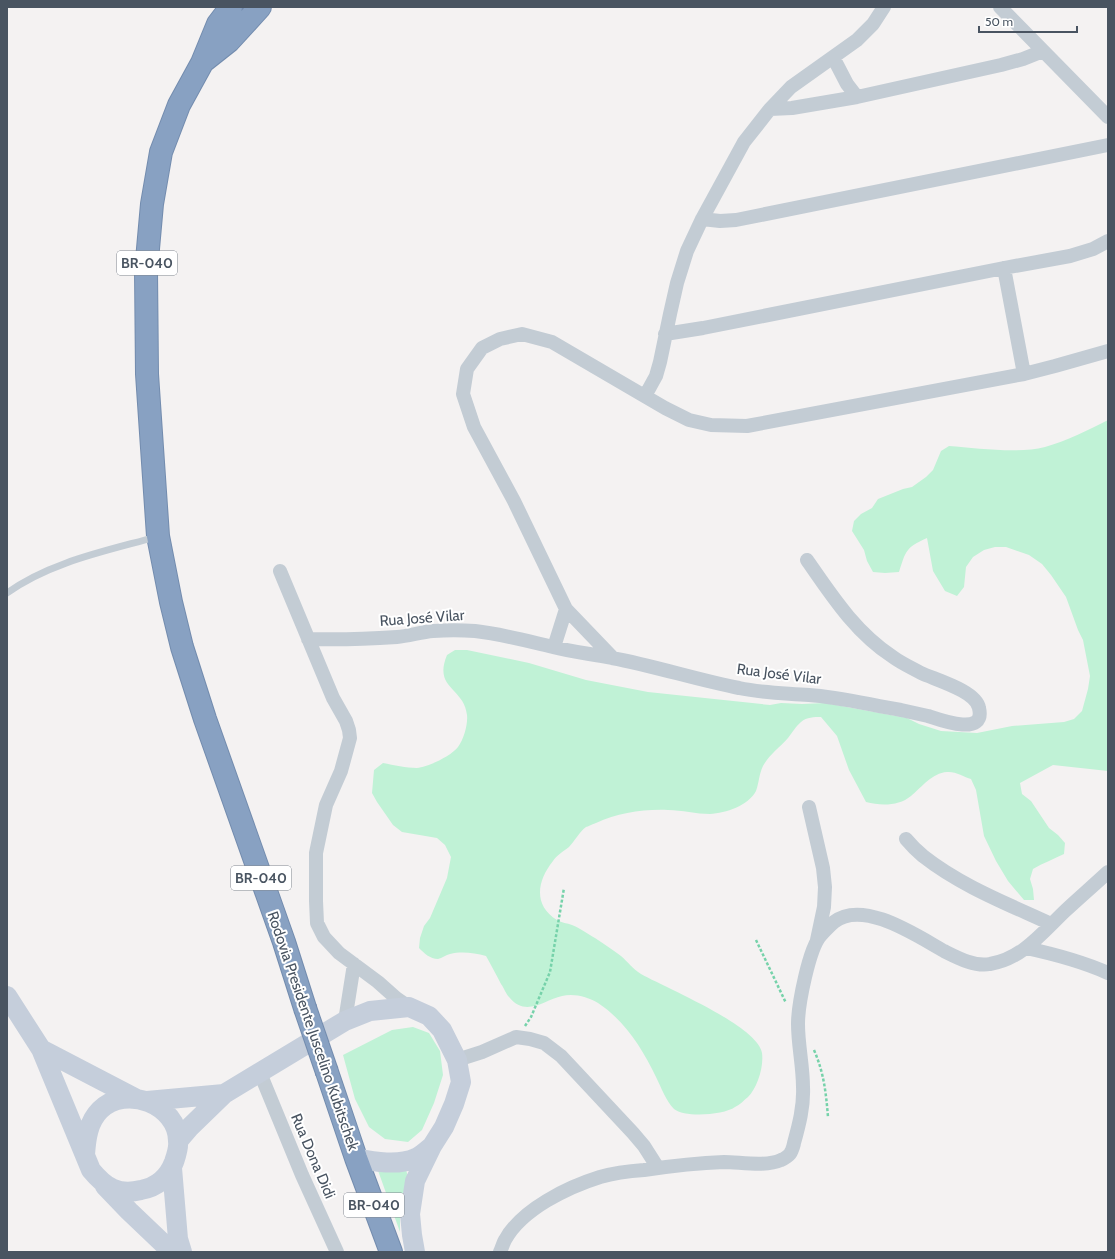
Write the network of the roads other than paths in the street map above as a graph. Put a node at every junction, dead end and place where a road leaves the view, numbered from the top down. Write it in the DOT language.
graph roads {
  1 [pos="231,7"];
  2 [pos="260,7"];
  3 [pos="884,7"];
  4 [pos="1000,7"];
  5 [pos="1043,52"];
  6 [pos="833,57"];
  7 [pos="202,62"];
  8 [pos="857,97"];
  9 [pos="770,109"];
  10 [pos="1108,118"];
  11 [pos="1108,145"];
  12 [pos="702,219"];
  13 [pos="1108,241"];
  14 [pos="1004,268"];
  15 [pos="665,334"];
  16 [pos="1108,351"];
  17 [pos="1024,374"];
  18 [pos="645,396"];
  19 [pos="158,536"];
  20 [pos="807,560"];
  21 [pos="280,571"];
  22 [pos="7,593"];
  23 [pos="566,609"];
  24 [pos="308,639"];
  25 [pos="554,647"];
  26 [pos="614,658"];
  27 [pos="809,807"];
  28 [pos="906,839"];
  29 [pos="1108,872"];
  30 [pos="1051,924"];
  31 [pos="816,940"];
  32 [pos="1026,948"];
  33 [pos="354,964"];
  34 [pos="1108,973"];
  35 [pos="7,996"];
  36 [pos="409,1007"];
  37 [pos="345,1021"];
  38 [pos="41,1049"];
  39 [pos="457,1060"];
  40 [pos="260,1073"];
  41 [pos="224,1094"];
  42 [pos="142,1100"];
  43 [pos="178,1141"];
  44 [pos="432,1146"];
  45 [pos="85,1155"];
  46 [pos="356,1158"];
  47 [pos="172,1168"];
  48 [pos="658,1168"];
  49 [pos="102,1183"];
  50 [pos="172,1252"];
  51 [pos="182,1252"];
  52 [pos="337,1252"];
  53 [pos="391,1252"];
  54 [pos="415,1252"];
  55 [pos="500,1252"];
  1 -- 7 [label="highway, Rodovia Presidente Juscelino Kubitschek / BR-040"];
  2 -- 7 [label="highway, Rodovia Presidente Juscelino Kubitschek / BR-040"];
  3 -- 6 [label="street"];
  4 -- 5 [label="street"];
  5 -- 8 [label="street"];
  5 -- 10 [label="street"];
  6 -- 8 [label="street"];
  6 -- 9 [label="street"];
  7 -- 19 [label="highway, Rodovia Presidente Juscelino Kubitschek / BR-040"];
  8 -- 9 [label="street"];
  9 -- 12 [label="street"];
  11 -- 12 [label="street"];
  12 -- 15 [label="street"];
  13 -- 14 [label="street"];
  14 -- 15 [label="street"];
  14 -- 17 [label="street"];
  15 -- 18 [label="street"];
  16 -- 17 [label="street"];
  17 -- 18 [label="street"];
  18 -- 23 [label="street"];
  19 -- 22 [label="lane"];
  19 -- 46 [label="highway, Rodovia Presidente Juscelino Kubitschek / BR-040, bridge"];
  20 -- 26 [label="street, Rua José Vilar"];
  21 -- 24 [label="street"];
  23 -- 25 [label="street"];
  23 -- 26 [label="street"];
  24 -- 25 [label="street, Rua José Vilar"];
  24 -- 33 [label="street"];
  25 -- 26 [label="street, Rua José Vilar"];
  27 -- 31 [label="street"];
  28 -- 30 [label="street"];
  29 -- 30 [label="street"];
  30 -- 32 [label="street"];
  31 -- 32 [label="street"];
  31 -- 48 [label="street"];
  32 -- 34 [label="street"];
  33 -- 36 [label="street"];
  33 -- 37 [label="street"];
  35 -- 38 [label="main road"];
  36 -- 37 [label="main road"];
  36 -- 39 [label="main road"];
  37 -- 40 [label="main road"];
  38 -- 42 [label="main road"];
  38 -- 45 [label="main road"];
  39 -- 44 [label="main road"];
  39 -- 48 [label="street"];
  40 -- 41 [label="main road"];
  40 -- 52 [label="street, Rua Dona Didi"];
  41 -- 42 [label="main road"];
  41 -- 43 [label="main road"];
  42 -- 43 [label="main road"];
  42 -- 45 [label="main road"];
  43 -- 47 [label="main road"];
  44 -- 46 [label="main road"];
  44 -- 54 [label="main road"];
  45 -- 49 [label="main road"];
  46 -- 53 [label="highway, Rodovia Presidente Juscelino Kubitschek / BR-040"];
  47 -- 49 [label="main road"];
  47 -- 51 [label="main road"];
  48 -- 55 [label="street"];
  49 -- 50 [label="main road"];
}
